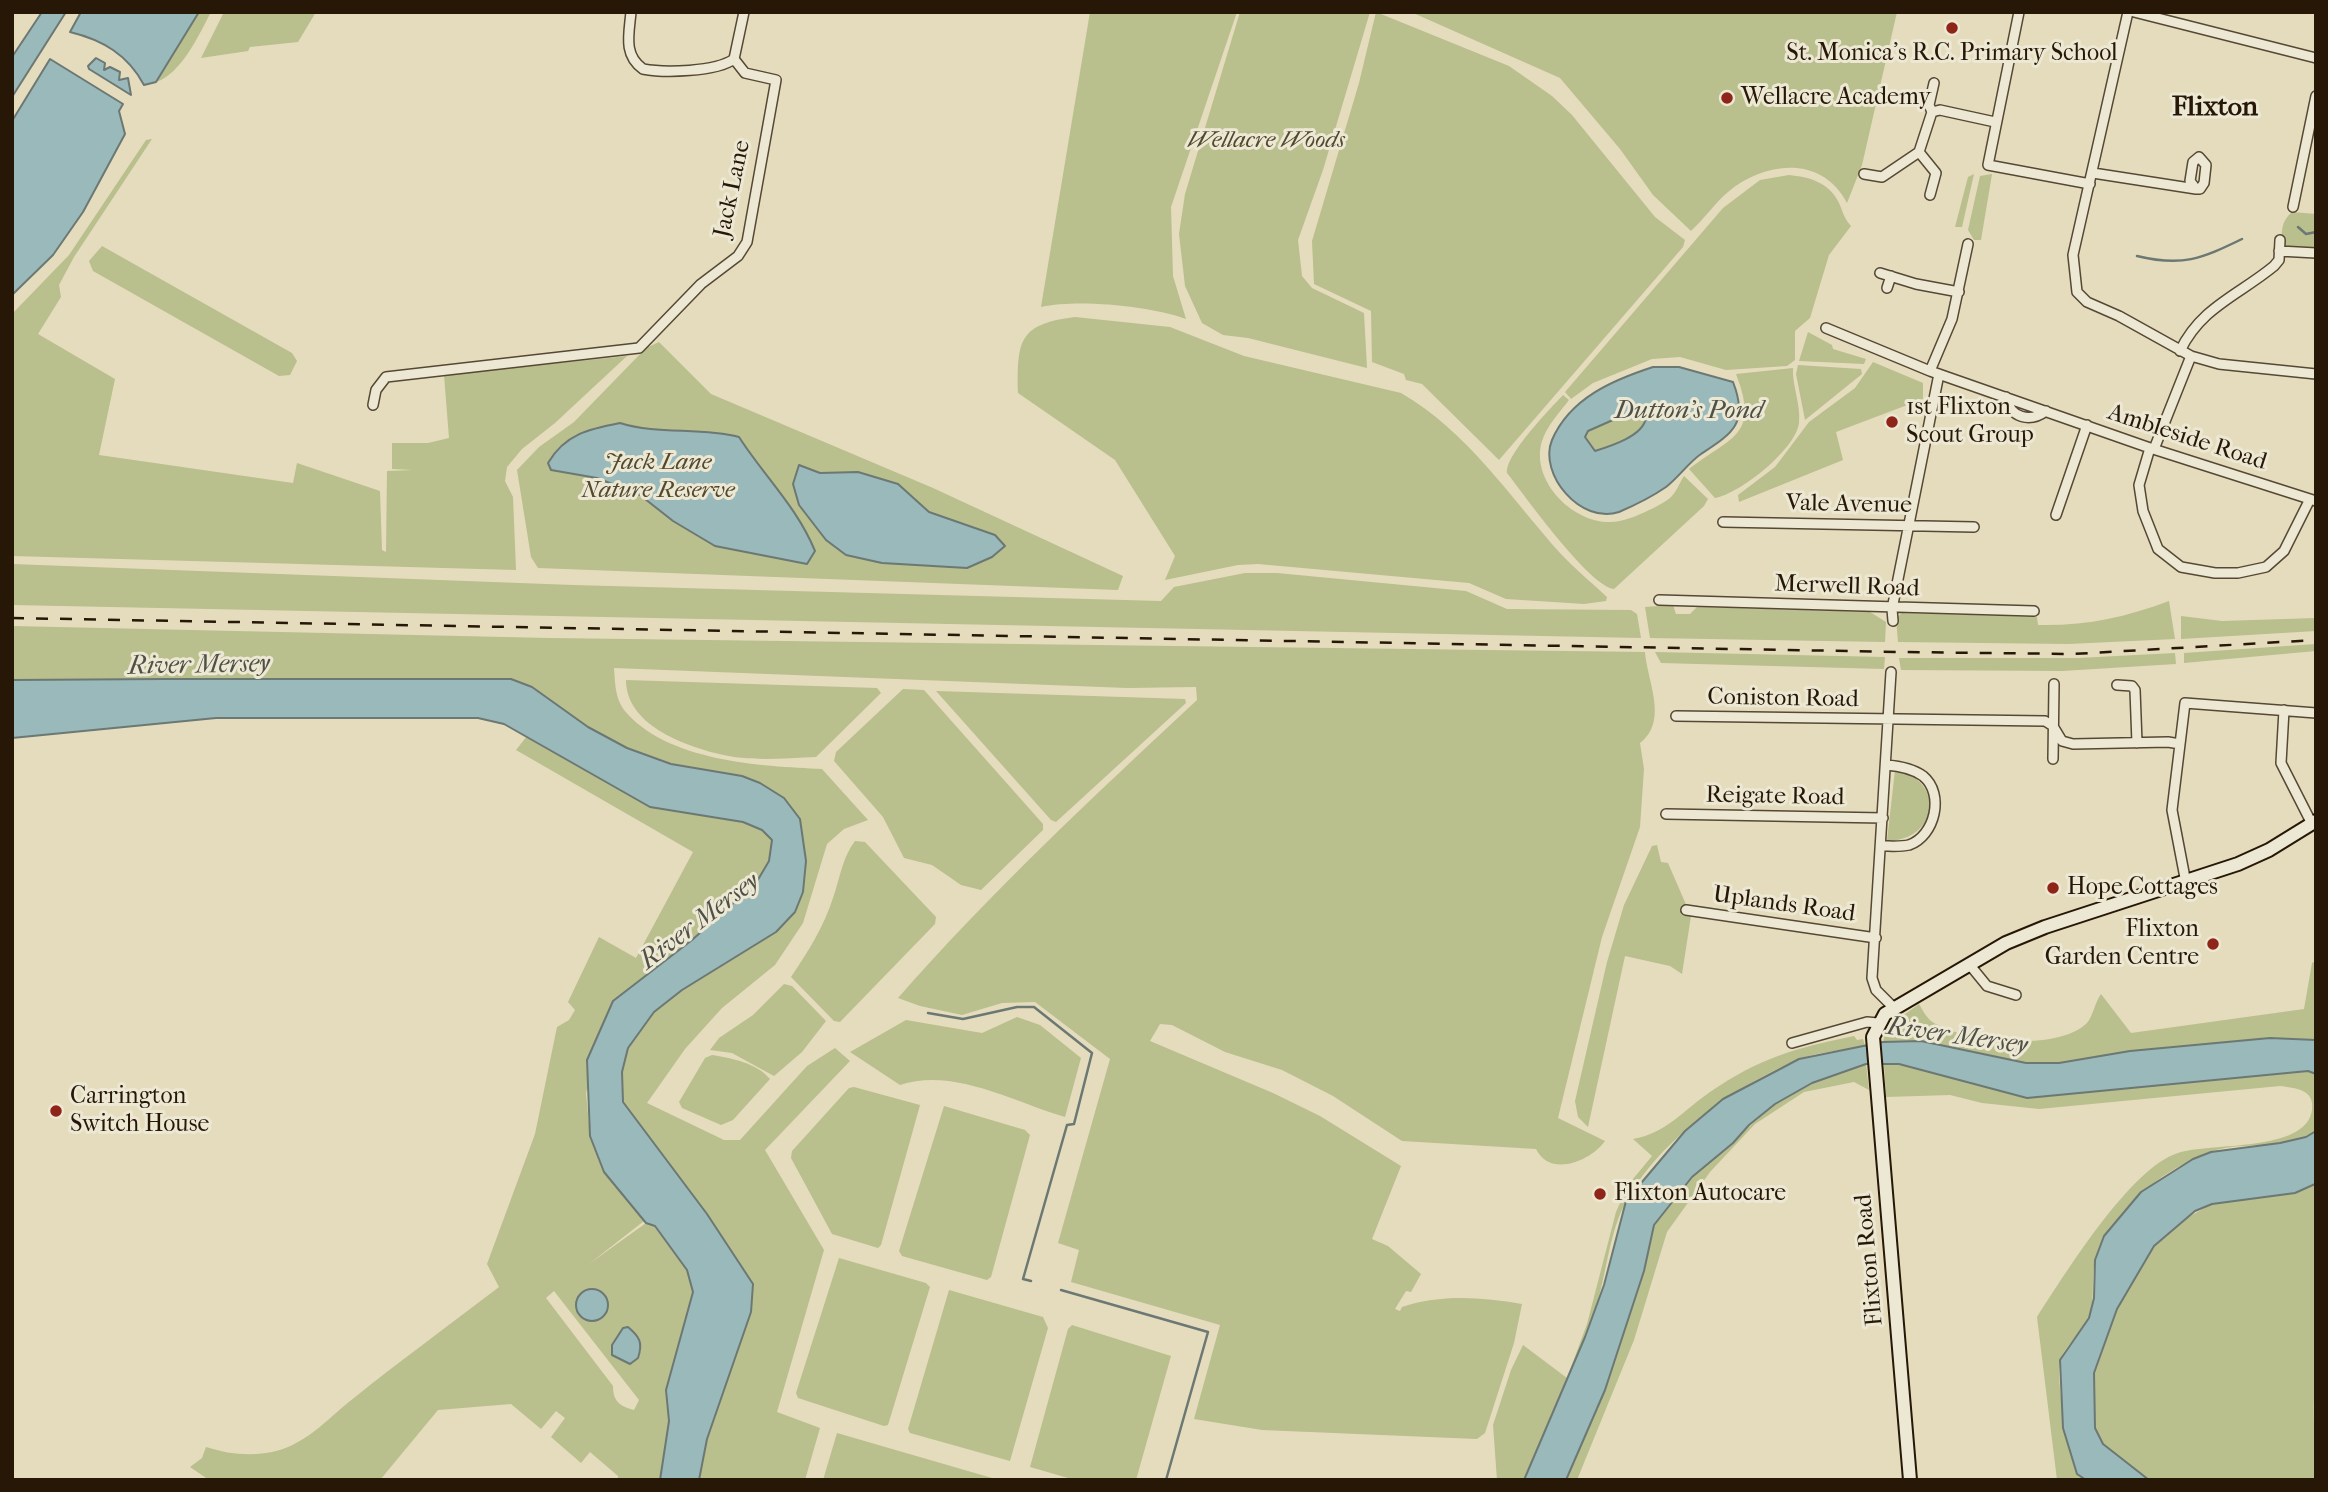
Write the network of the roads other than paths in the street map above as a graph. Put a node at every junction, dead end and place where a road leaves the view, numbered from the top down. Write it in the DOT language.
graph roads {
  1 [pos="632,12"];
  2 [pos="744,12"];
  3 [pos="2019,12"];
  4 [pos="2127,12"];
  5 [pos="2134,12"];
  6 [pos="2316,58"];
  7 [pos="734,59"];
  8 [pos="1934,83"];
  9 [pos="2316,96"];
  10 [pos="1932,112"];
  11 [pos="1996,122"];
  12 [pos="1919,152"];
  13 [pos="2092,173"];
  14 [pos="1864,174"];
  15 [pos="2090,184"];
  16 [pos="2196,189"];
  17 [pos="1930,195"];
  18 [pos="2293,207"];
  19 [pos="2280,240"];
  20 [pos="1968,244"];
  21 [pos="2279,251"];
  22 [pos="2316,253"];
  23 [pos="1880,273"];
  24 [pos="1891,276"];
  25 [pos="1887,289"];
  26 [pos="1959,292"];
  27 [pos="1826,327"];
  28 [pos="2180,351"];
  29 [pos="2191,356"];
  30 [pos="1935,373"];
  31 [pos="2316,374"];
  32 [pos="2006,397"];
  33 [pos="373,405"];
  34 [pos="2046,411"];
  35 [pos="2087,425"];
  36 [pos="2152,449"];
  37 [pos="2313,500"];
  38 [pos="2056,515"];
  39 [pos="1723,522"];
  40 [pos="1910,526"];
  41 [pos="1974,527"];
  42 [pos="1659,600"];
  43 [pos="1892,609"];
  44 [pos="2034,611"];
  45 [pos="1893,621"];
  46 [pos="1891,672"];
  47 [pos="2054,684"];
  48 [pos="2117,685"];
  49 [pos="2284,710"];
  50 [pos="2316,713"];
  51 [pos="1676,716"];
  52 [pos="1889,721"];
  53 [pos="2053,726"];
  54 [pos="2137,743"];
  55 [pos="2180,744"];
  56 [pos="2053,759"];
  57 [pos="1886,765"];
  58 [pos="1666,814"];
  59 [pos="1883,818"];
  60 [pos="2314,822"];
  61 [pos="1881,846"];
  62 [pos="2186,883"];
  63 [pos="1686,910"];
  64 [pos="1876,938"];
  65 [pos="1969,964"];
  66 [pos="2016,995"];
  67 [pos="1895,1009"];
  68 [pos="1878,1023"];
  69 [pos="1792,1044"];
  70 [pos="1910,1480"];
  1 -- 7 [label="street"];
  2 -- 7 [label="street"];
  3 -- 11 [label="street"];
  4 -- 13 [label="street"];
  5 -- 6 [label="street"];
  7 -- 33 [label="street, Jack Lane"];
  8 -- 10 [label="street"];
  9 -- 18 [label="street"];
  10 -- 11 [label="street"];
  10 -- 12 [label="street"];
  11 -- 15 [label="street"];
  12 -- 14 [label="street"];
  12 -- 17 [label="street"];
  13 -- 15 [label="street"];
  13 -- 16 [label="street"];
  15 -- 28 [label="street"];
  19 -- 21 [label="street"];
  20 -- 26 [label="street"];
  21 -- 22 [label="street"];
  21 -- 28 [label="street"];
  23 -- 24 [label="street"];
  24 -- 25 [label="street"];
  24 -- 26 [label="street"];
  26 -- 30 [label="street"];
  27 -- 30 [label="street, Ambleside Road"];
  28 -- 29 [label="street"];
  29 -- 31 [label="street"];
  29 -- 36 [label="street"];
  30 -- 32 [label="street, Ambleside Road"];
  30 -- 40 [label="street"];
  32 -- 34 [label="street, Ambleside Road"];
  32 -- 34 [label="street, Ambleside Road"];
  34 -- 35 [label="street, Ambleside Road"];
  35 -- 36 [label="street, Ambleside Road"];
  35 -- 38 [label="street"];
  36 -- 37 [label="street, Ambleside Road"];
  36 -- 37 [label="street"];
  39 -- 40 [label="street, Vale Avenue"];
  40 -- 41 [label="street, Vale Avenue"];
  40 -- 43 [label="street"];
  42 -- 43 [label="street, Merwell Road"];
  43 -- 44 [label="street, Merwell Road"];
  43 -- 45 [label="street"];
  46 -- 52 [label="street"];
  47 -- 53 [label="street"];
  48 -- 54 [label="street"];
  49 -- 50 [label="street"];
  49 -- 55 [label="street"];
  49 -- 60 [label="street"];
  51 -- 52 [label="street, Coniston Road"];
  52 -- 53 [label="street, Coniston Road"];
  52 -- 57 [label="street"];
  53 -- 54 [label="street"];
  53 -- 56 [label="street"];
  54 -- 55 [label="street"];
  55 -- 62 [label="street"];
  57 -- 59 [label="street"];
  57 -- 61 [label="street"];
  58 -- 59 [label="street, Reigate Road"];
  59 -- 61 [label="street"];
  60 -- 62 [label="main road"];
  61 -- 64 [label="street"];
  62 -- 65 [label="main road"];
  63 -- 64 [label="street, Uplands Road"];
  64 -- 67 [label="street"];
  65 -- 66 [label="street"];
  65 -- 67 [label="main road"];
  67 -- 68 [label="main road"];
  68 -- 69 [label="street"];
  68 -- 70 [label="main road, Flixton Road"];
}
